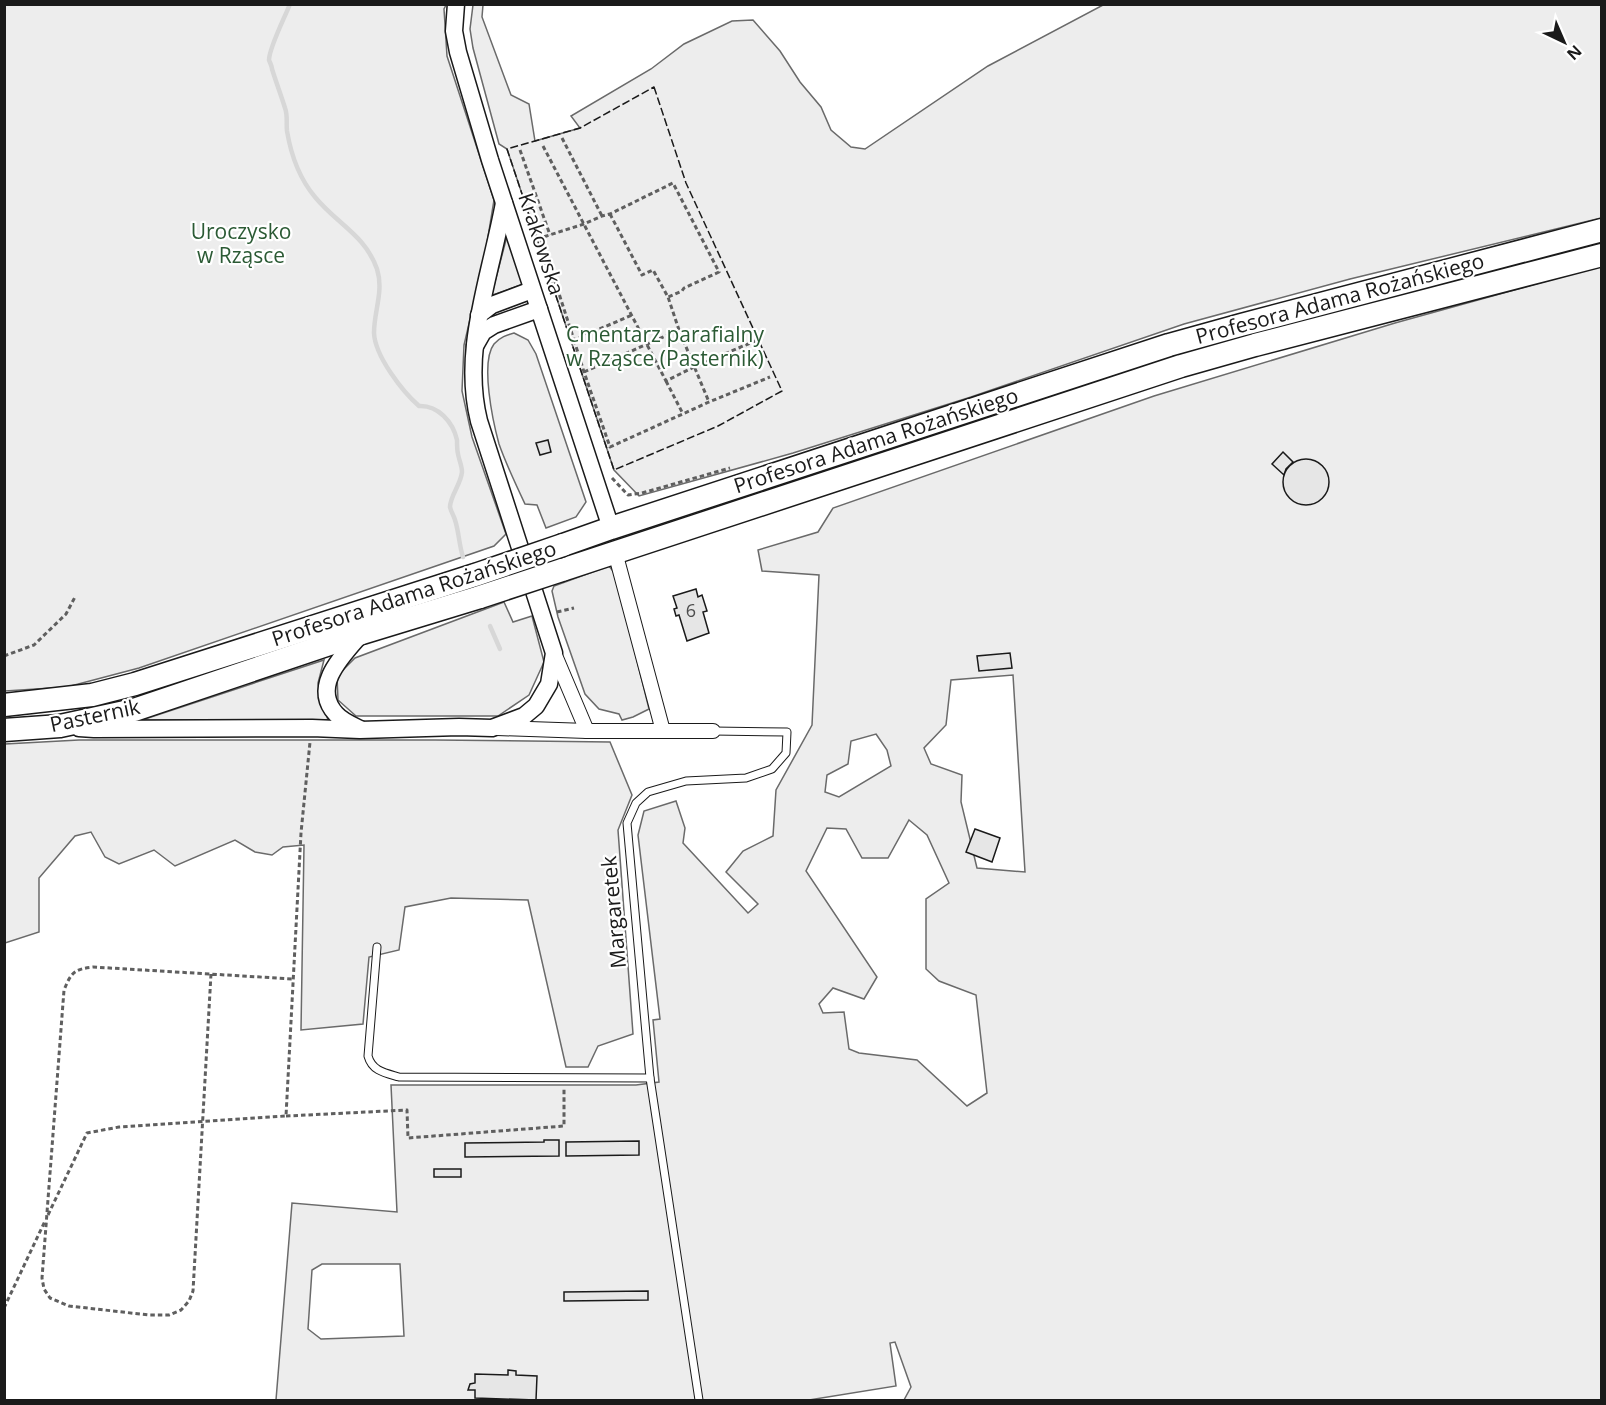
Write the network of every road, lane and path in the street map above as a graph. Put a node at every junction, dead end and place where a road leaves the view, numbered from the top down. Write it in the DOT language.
graph roads {
  1 [pos="456,4"];
  2 [pos="562,138"];
  3 [pos="543,146"];
  4 [pos="520,150"];
  5 [pos="504,202"];
  6 [pos="610,214"];
  7 [pos="602,216"];
  8 [pos="584,224"];
  9 [pos="1602,230"];
  10 [pos="550,235"];
  11 [pos="1602,255"];
  12 [pos="532,290"];
  13 [pos="668,297"];
  14 [pos="539,309"];
  15 [pos="479,315"];
  16 [pos="632,315"];
  17 [pos="679,330"];
  18 [pos="574,340"];
  19 [pos="755,341"];
  20 [pos="648,344"];
  21 [pos="475,347"];
  22 [pos="694,367"];
  23 [pos="584,372"];
  24 [pos="770,377"];
  25 [pos="666,381"];
  26 [pos="709,402"];
  27 [pos="683,414"];
  28 [pos="611,528"];
  29 [pos="615,552"];
  30 [pos="477,586"];
  31 [pos="75,597"];
  32 [pos="574,608"];
  33 [pos="553,614"];
  34 [pos="362,633"];
  35 [pos="554,653"];
  36 [pos="4,656"];
  37 [pos="157,677"];
  38 [pos="183,694"];
  39 [pos="4,705"];
  40 [pos="60,726"];
  41 [pos="312,728"];
  42 [pos="492,728"];
  43 [pos="4,730"];
  44 [pos="360,730"];
  45 [pos="588,731"];
  46 [pos="663,731"];
  47 [pos="712,731"];
  48 [pos="376,947"];
  49 [pos="211,974"];
  50 [pos="293,979"];
  51 [pos="563,1078"];
  52 [pos="650,1078"];
  53 [pos="286,1116"];
  54 [pos="203,1122"];
  55 [pos="47,1218"];
  56 [pos="4,1308"];
  57 [pos="699,1401"];
  1 -- 5 [label="street, Krakowska"];
  2 -- 7 [label="path"];
  3 -- 8 [label="path"];
  4 -- 10 [label="path"];
  5 -- 12 [label="street, Krakowska"];
  5 -- 15 [label="street"];
  6 -- 7 [label="path"];
  6 -- 13 [label="path"];
  6 -- 13 [label="path"];
  7 -- 8 [label="path"];
  8 -- 10 [label="path"];
  8 -- 16 [label="path"];
  9 -- 28 [label="main road, Profesora Adama Rożańskiego"];
  10 -- 18 [label="path"];
  11 -- 29 [label="main road, Profesora Adama Rożańskiego"];
  12 -- 14 [label="street, Krakowska"];
  12 -- 15 [label="street"];
  13 -- 17 [label="path"];
  14 -- 21 [label="street"];
  14 -- 28 [label="street, Krakowska"];
  15 -- 21 [label="street"];
  16 -- 18 [label="path"];
  16 -- 20 [label="path"];
  17 -- 20 [label="path"];
  17 -- 22 [label="path"];
  18 -- 23 [label="path"];
  19 -- 22 [label="path"];
  20 -- 23 [label="path"];
  20 -- 25 [label="path"];
  21 -- 35 [label="street"];
  22 -- 25 [label="path"];
  22 -- 26 [label="path"];
  23 -- 27 [label="path"];
  24 -- 26 [label="path"];
  25 -- 27 [label="path"];
  26 -- 27 [label="path"];
  28 -- 30 [label="main road, Profesora Adama Rożańskiego, bridge"];
  29 -- 30 [label="main road, Profesora Adama Rożańskiego, bridge"];
  29 -- 46 [label="street"];
  30 -- 34 [label="main road, Profesora Adama Rożańskiego"];
  30 -- 37 [label="main road, Profesora Adama Rożańskiego"];
  31 -- 36 [label="path"];
  32 -- 33 [label="path"];
  34 -- 38 [label="main road, Profesora Adama Rożańskiego"];
  34 -- 44 [label="street"];
  35 -- 42 [label="street"];
  35 -- 45 [label="street"];
  37 -- 39 [label="main road, Pasternik"];
  38 -- 40 [label="main road, Pasternik"];
  40 -- 41 [label="street"];
  40 -- 43 [label="main road, Pasternik"];
  41 -- 44 [label="street"];
  41 -- 50 [label="path"];
  42 -- 44 [label="street"];
  42 -- 45 [label="street, Margaretek"];
  45 -- 46 [label="street, Margaretek"];
  46 -- 47 [label="street, Margaretek"];
  47 -- 52 [label="lane, Margaretek"];
  48 -- 51 [label="lane"];
  49 -- 50 [label="path"];
  49 -- 54 [label="path"];
  49 -- 55 [label="path"];
  50 -- 53 [label="path"];
  51 -- 52 [label="lane"];
  51 -- 53 [label="path"];
  52 -- 57 [label="lane, Margaretek"];
  53 -- 54 [label="path"];
  54 -- 55 [label="path"];
  54 -- 55 [label="path"];
  55 -- 56 [label="path"];
}
